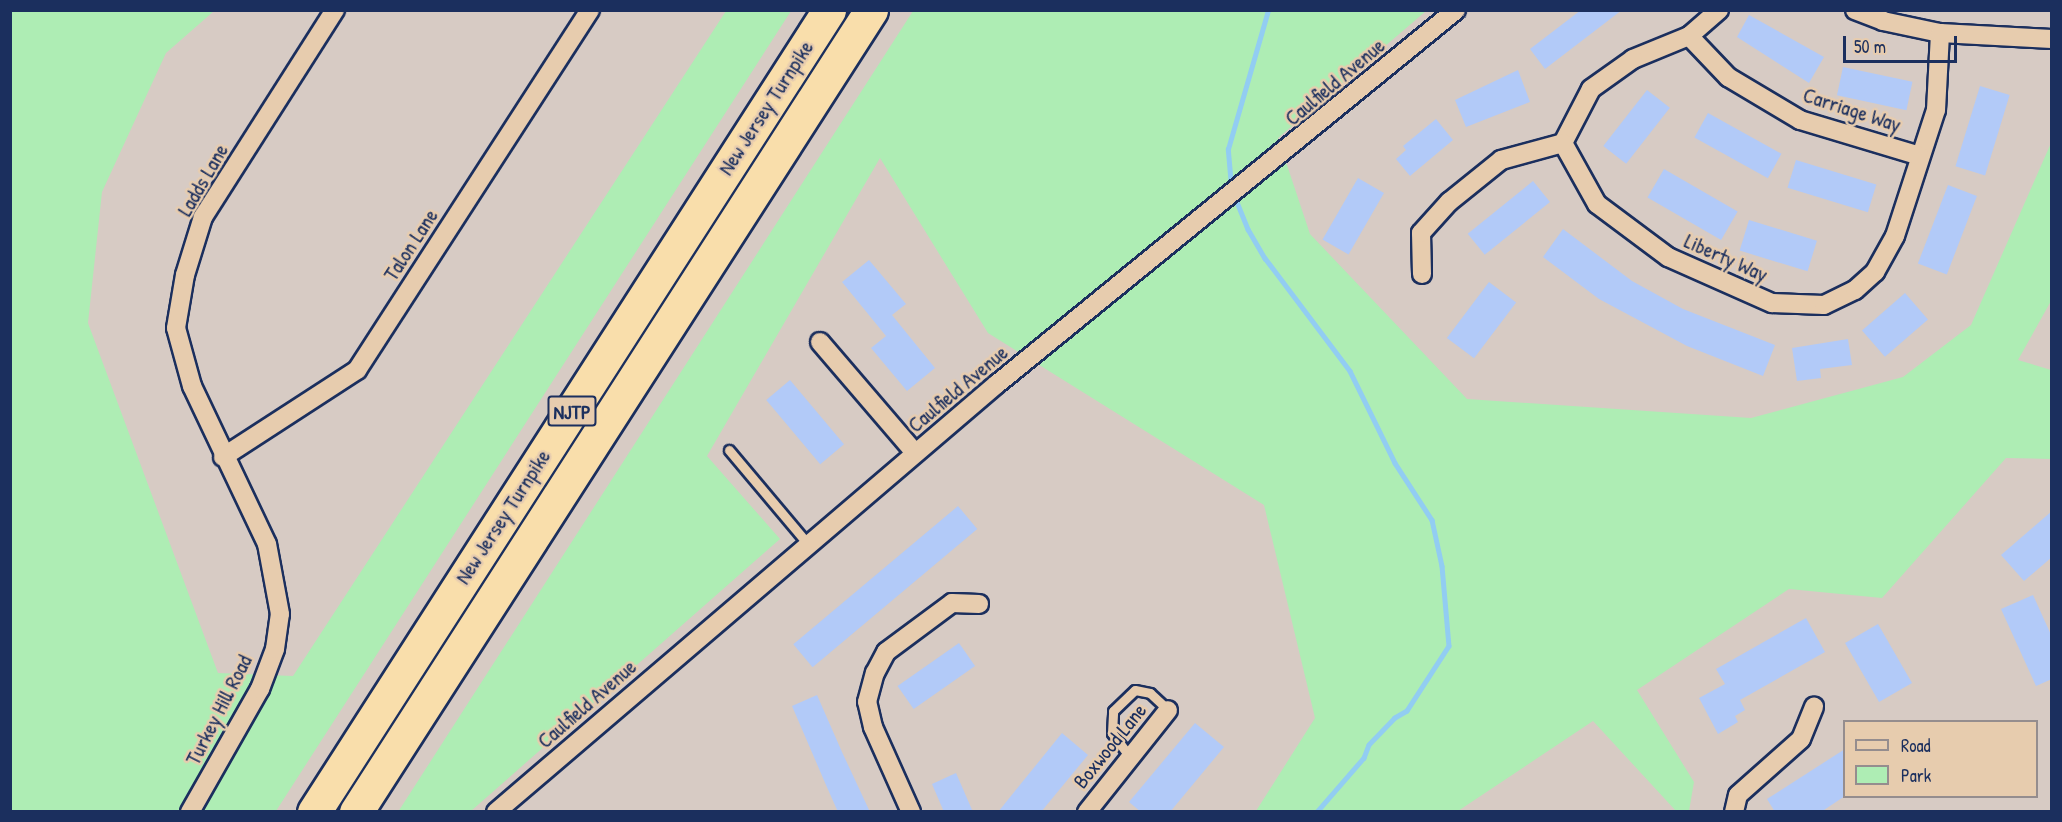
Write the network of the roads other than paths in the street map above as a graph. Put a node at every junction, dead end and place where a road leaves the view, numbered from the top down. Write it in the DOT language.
graph roads {
  1 [pos="335,10"];
  2 [pos="590,10"];
  3 [pos="829,10"];
  4 [pos="871,10"];
  5 [pos="1456,10"];
  6 [pos="1719,10"];
  7 [pos="1855,10"];
  8 [pos="1940,33"];
  9 [pos="1689,36"];
  10 [pos="2052,39"];
  11 [pos="1563,143"];
  12 [pos="1920,156"];
  13 [pos="1422,274"];
  14 [pos="820,342"];
  15 [pos="729,450"];
  16 [pos="915,453"];
  17 [pos="223,457"];
  18 [pos="808,544"];
  19 [pos="979,604"];
  20 [pos="1814,707"];
  21 [pos="1168,710"];
  22 [pos="1130,757"];
  23 [pos="190,812"];
  24 [pos="314,812"];
  25 [pos="357,812"];
  26 [pos="496,812"];
  27 [pos="911,812"];
  28 [pos="1086,812"];
  29 [pos="1734,812"];
  1 -- 17 [label="street, Ladds Lane"];
  2 -- 17 [label="street, Talon Lane"];
  3 -- 24 [label="highway, New Jersey Turnpike / NJTP"];
  4 -- 25 [label="highway, New Jersey Turnpike / NJTP"];
  5 -- 16 [label="street, Caulfield Avenue"];
  6 -- 9 [label="street"];
  7 -- 8 [label="street"];
  8 -- 10 [label="street"];
  8 -- 12 [label="street, Liberty Way"];
  9 -- 11 [label="street"];
  9 -- 12 [label="street, Carriage Way"];
  11 -- 12 [label="street, Liberty Way"];
  11 -- 13 [label="street"];
  14 -- 16 [label="street"];
  15 -- 18 [label="lane"];
  16 -- 18 [label="street, Caulfield Avenue"];
  17 -- 23 [label="street, Turkey Hill Road"];
  18 -- 26 [label="street, Caulfield Avenue"];
  19 -- 27 [label="street"];
  20 -- 29 [label="street"];
  21 -- 22 [label="street, Boxwood Lane"];
  21 -- 22 [label="lane"];
  22 -- 28 [label="street, Boxwood Lane"];
}
